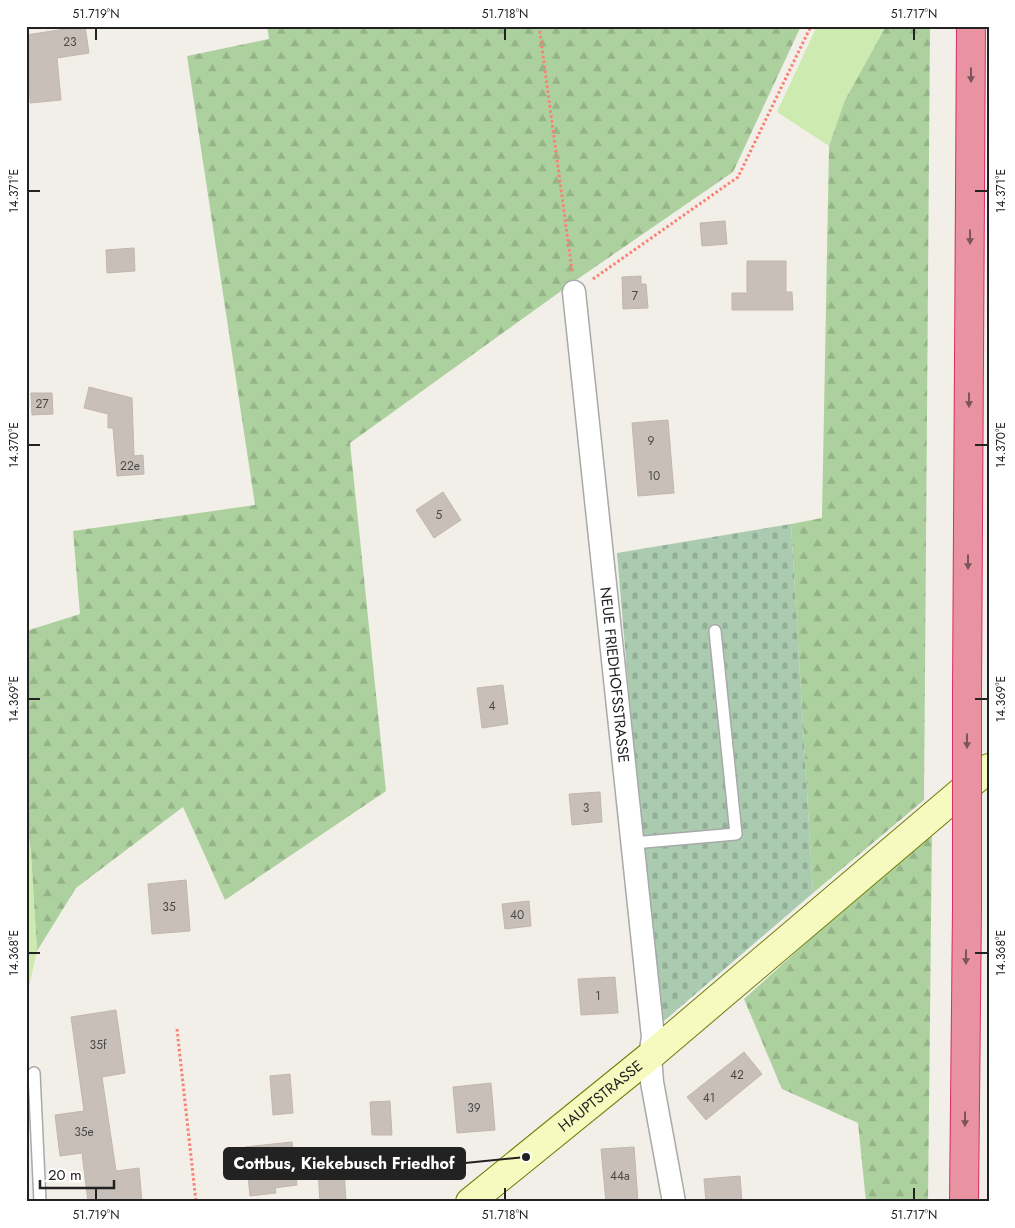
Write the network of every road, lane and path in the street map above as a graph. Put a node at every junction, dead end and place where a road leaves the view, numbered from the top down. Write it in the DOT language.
graph roads {
  1 [pos="539,26"];
  2 [pos="812,26"];
  3 [pos="971,26"];
  4 [pos="574,292"];
  5 [pos="715,631"];
  6 [pos="989,768"];
  7 [pos="633,843"];
  8 [pos="177,1029"];
  9 [pos="650,1056"];
  10 [pos="34,1073"];
  11 [pos="40,1202"];
  12 [pos="196,1202"];
  13 [pos="470,1202"];
  14 [pos="674,1202"];
  15 [pos="964,1202"];
  1 -- 4 [label="path"];
  2 -- 4 [label="path"];
  3 -- 15 [label="highway, one-way, bridge"];
  4 -- 7 [label="street, NEUE FRIEDHOFSSTRASSE"];
  5 -- 7 [label="lane"];
  6 -- 9 [label="street, HAUPTSTRASSE"];
  7 -- 9 [label="street, NEUE FRIEDHOFSSTRASSE"];
  8 -- 12 [label="path"];
  9 -- 13 [label="street, HAUPTSTRASSE"];
  9 -- 14 [label="street, NEUE FRIEDHOFSSTRASSE"];
  10 -- 11 [label="lane"];
}
